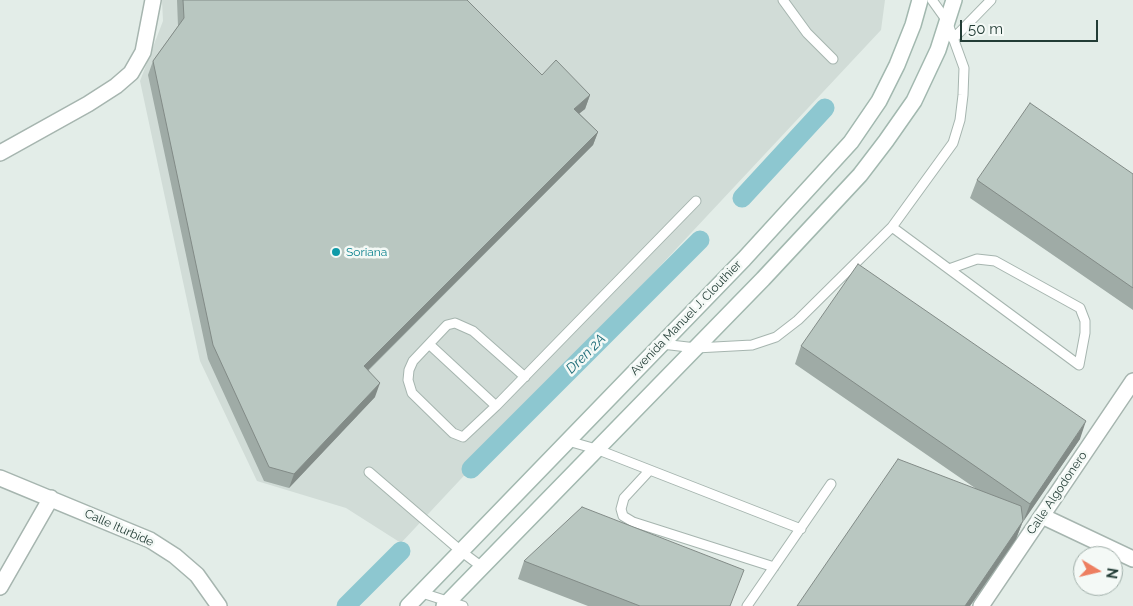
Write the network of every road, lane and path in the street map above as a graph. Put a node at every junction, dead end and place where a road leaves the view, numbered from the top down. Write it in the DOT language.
graph roads {
  1 [pos="153,0"];
  2 [pos="783,0"];
  3 [pos="920,0"];
  4 [pos="932,0"];
  5 [pos="954,0"];
  6 [pos="991,0"];
  7 [pos="947,21"];
  8 [pos="954,39"];
  9 [pos="833,59"];
  10 [pos="0,154"];
  11 [pos="696,201"];
  12 [pos="892,227"];
  13 [pos="949,269"];
  14 [pos="429,344"];
  15 [pos="662,344"];
  16 [pos="696,348"];
  17 [pos="525,377"];
  18 [pos="1133,381"];
  19 [pos="496,406"];
  20 [pos="568,441"];
  21 [pos="596,449"];
  22 [pos="649,471"];
  23 [pos="370,472"];
  24 [pos="0,478"];
  25 [pos="832,484"];
  26 [pos="51,498"];
  27 [pos="1042,516"];
  28 [pos="800,529"];
  29 [pos="462,552"];
  30 [pos="1133,559"];
  31 [pos="482,567"];
  32 [pos="774,567"];
  33 [pos="0,587"];
  34 [pos="422,592"];
  35 [pos="452,604"];
  36 [pos="218,606"];
  37 [pos="408,606"];
  38 [pos="747,606"];
  39 [pos="981,606"];
  1 -- 10 [label="main road"];
  2 -- 9 [label="lane"];
  3 -- 15 [label="main road, Avenida Manuel J. Clouthier"];
  4 -- 7 [label="lane"];
  5 -- 7 [label="main road"];
  6 -- 8 [label="lane"];
  7 -- 8 [label="lane"];
  7 -- 16 [label="main road"];
  8 -- 12 [label="lane"];
  11 -- 17 [label="lane"];
  12 -- 13 [label="lane"];
  12 -- 16 [label="lane"];
  13 -- 13 [label="lane"];
  14 -- 17 [label="lane"];
  14 -- 19 [label="lane"];
  14 -- 19 [label="lane"];
  15 -- 16 [label="lane"];
  15 -- 20 [label="main road, Avenida Manuel J. Clouthier"];
  16 -- 21 [label="main road"];
  17 -- 19 [label="lane"];
  18 -- 27 [label="main road, Calle Algodonero"];
  20 -- 21 [label="lane"];
  20 -- 29 [label="main road, Avenida Manuel J. Clouthier"];
  21 -- 22 [label="lane"];
  21 -- 31 [label="main road"];
  22 -- 28 [label="lane"];
  22 -- 32 [label="lane"];
  23 -- 29 [label="lane"];
  24 -- 26 [label="main road, Calle Iturbide"];
  25 -- 28 [label="lane"];
  26 -- 33 [label="main road"];
  26 -- 36 [label="main road, Calle Iturbide"];
  27 -- 30 [label="main road"];
  27 -- 39 [label="main road, Calle Algodonero"];
  28 -- 32 [label="lane"];
  29 -- 31 [label="lane"];
  29 -- 34 [label="main road, Avenida Manuel J. Clouthier"];
  31 -- 35 [label="main road"];
  32 -- 38 [label="lane"];
  34 -- 35 [label="lane"];
  34 -- 37 [label="main road, Avenida Manuel J. Clouthier"];
}
